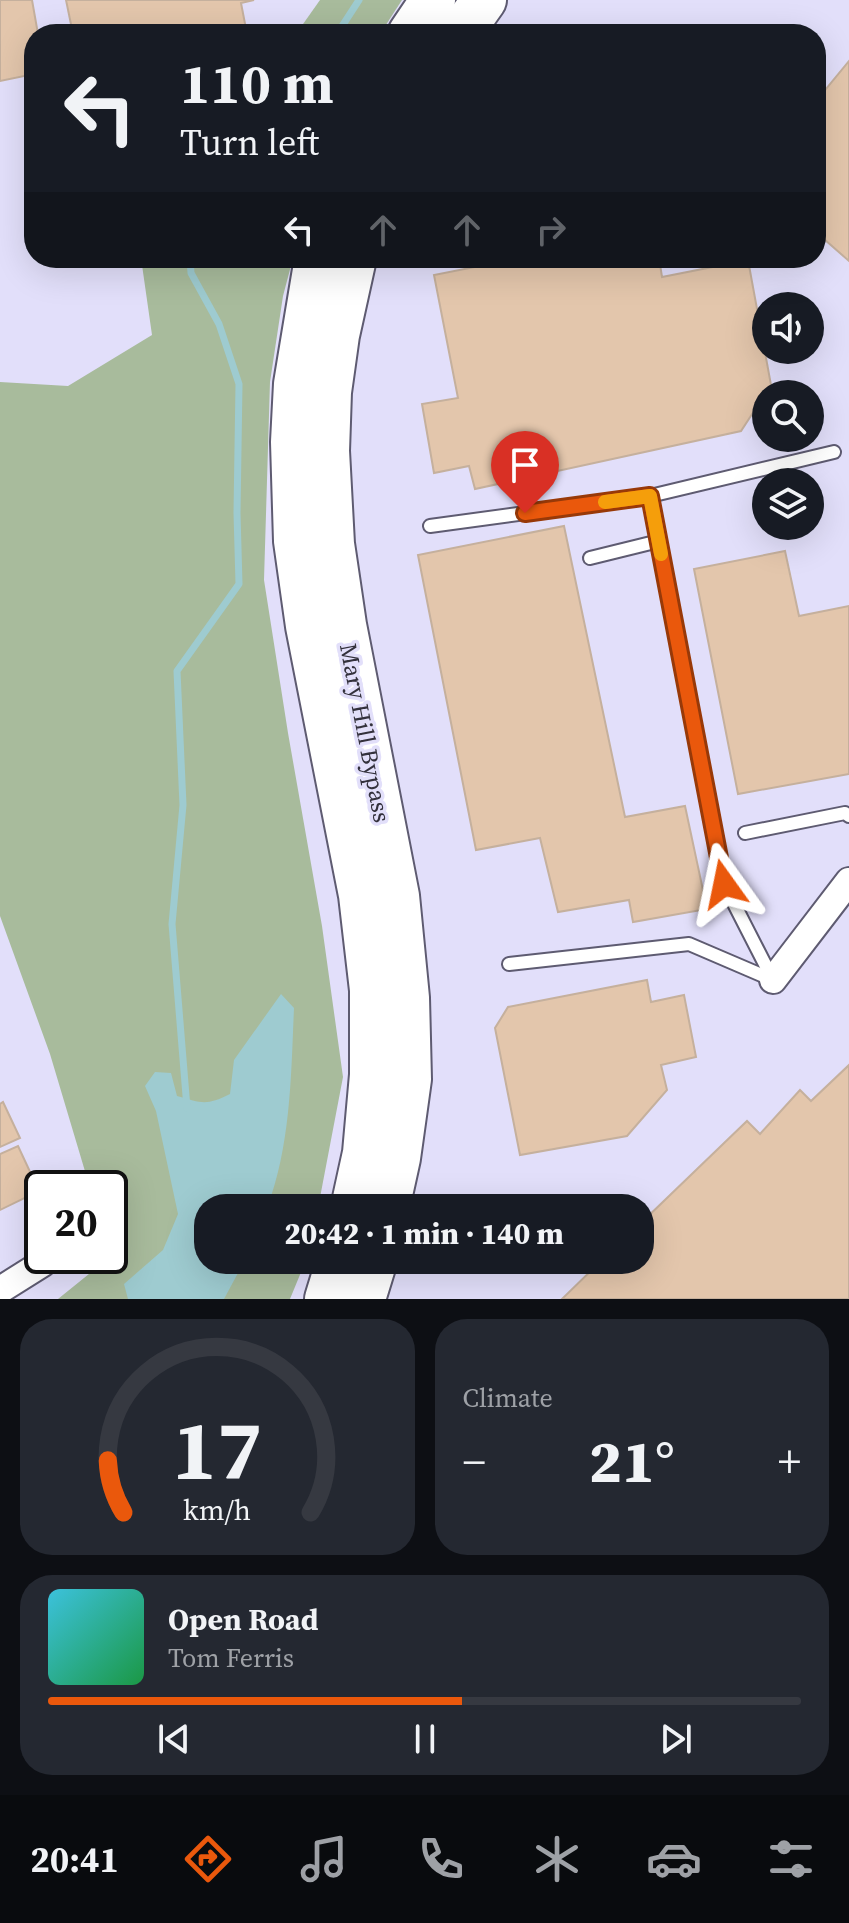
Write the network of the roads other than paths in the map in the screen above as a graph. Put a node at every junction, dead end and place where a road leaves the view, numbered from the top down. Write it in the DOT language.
graph roads {
  1 [pos="433,0"];
  2 [pos="484,0"];
  3 [pos="417,24"];
  4 [pos="467,24"];
  5 [pos="315,268"];
  6 [pos="352,268"];
  7 [pos="834,452"];
  8 [pos="650,496"];
  9 [pos="430,526"];
  10 [pos="659,541"];
  11 [pos="590,558"];
  12 [pos="849,816"];
  13 [pos="745,833"];
  14 [pos="849,881"];
  15 [pos="509,964"];
  16 [pos="773,980"];
  17 [pos="356,1194"];
  18 [pos="390,1194"];
  19 [pos="25,1274"];
  20 [pos="335,1274"];
  21 [pos="371,1274"];
  22 [pos="0,1290"];
  23 [pos="327,1299"];
  24 [pos="363,1299"];
  1 -- 3 [label="highway"];
  2 -- 4 [label="highway"];
  5 -- 17 [label="highway, Mary Hill Bypass"];
  6 -- 18 [label="highway, Mary Hill Bypass"];
  7 -- 8 [label="lane"];
  8 -- 9 [label="lane"];
  8 -- 10 [label="lane"];
  10 -- 11 [label="lane"];
  10 -- 16 [label="lane"];
  12 -- 13 [label="lane"];
  14 -- 16 [label="street"];
  15 -- 16 [label="lane"];
  19 -- 22 [label="street"];
  20 -- 23 [label="highway"];
  21 -- 24 [label="highway"];
}
